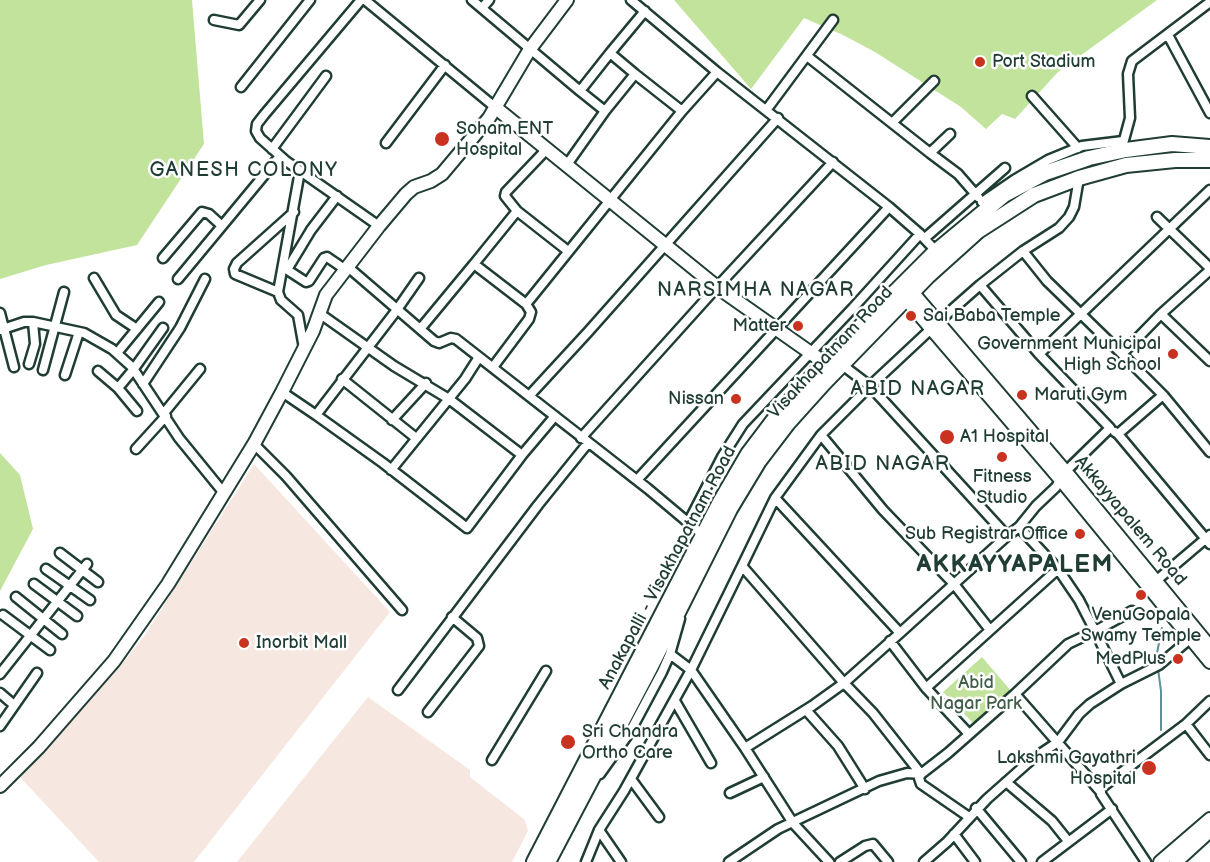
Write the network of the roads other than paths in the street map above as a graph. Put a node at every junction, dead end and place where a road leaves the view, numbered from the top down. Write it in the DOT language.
graph roads {
  1 [pos="260,0"];
  2 [pos="310,0"];
  3 [pos="363,0"];
  4 [pos="472,0"];
  5 [pos="489,0"];
  6 [pos="567,0"];
  7 [pos="631,0"];
  8 [pos="1210,2"];
  9 [pos="482,8"];
  10 [pos="645,11"];
  11 [pos="214,20"];
  12 [pos="832,20"];
  13 [pos="1168,35"];
  14 [pos="530,49"];
  15 [pos="610,53"];
  16 [pos="807,56"];
  17 [pos="445,65"];
  18 [pos="717,72"];
  19 [pos="635,74"];
  20 [pos="326,76"];
  21 [pos="934,81"];
  22 [pos="241,87"];
  23 [pos="580,91"];
  24 [pos="1032,96"];
  25 [pos="496,108"];
  26 [pos="767,109"];
  27 [pos="605,111"];
  28 [pos="682,111"];
  29 [pos="1210,112"];
  30 [pos="778,118"];
  31 [pos="892,123"];
  32 [pos="950,134"];
  33 [pos="386,142"];
  34 [pos="1122,146"];
  35 [pos="1210,147"];
  36 [pos="1078,148"];
  37 [pos="272,149"];
  38 [pos="546,150"];
  39 [pos="930,153"];
  40 [pos="280,156"];
  41 [pos="1210,160"];
  42 [pos="833,162"];
  43 [pos="566,166"];
  44 [pos="1005,168"];
  45 [pos="300,171"];
  46 [pos="1079,178"];
  47 [pos="1210,190"];
  48 [pos="975,194"];
  49 [pos="337,196"];
  50 [pos="610,200"];
  51 [pos="985,205"];
  52 [pos="889,207"];
  53 [pos="294,212"];
  54 [pos="518,212"];
  55 [pos="1157,217"];
  56 [pos="221,225"];
  57 [pos="379,226"];
  58 [pos="1169,229"];
  59 [pos="923,236"];
  60 [pos="664,246"];
  61 [pos="568,251"];
  62 [pos="936,251"];
  63 [pos="1023,251"];
  64 [pos="163,258"];
  65 [pos="474,264"];
  66 [pos="347,269"];
  67 [pos="1210,269"];
  68 [pos="94,278"];
  69 [pos="418,278"];
  70 [pos="178,279"];
  71 [pos="205,279"];
  72 [pos="980,285"];
  73 [pos="717,287"];
  74 [pos="905,291"];
  75 [pos="64,292"];
  76 [pos="278,292"];
  77 [pos="159,302"];
  78 [pos="526,304"];
  79 [pos="396,311"];
  80 [pos="1080,312"];
  81 [pos="0,313"];
  82 [pos="319,313"];
  83 [pos="1161,314"];
  84 [pos="33,322"];
  85 [pos="935,325"];
  86 [pos="55,326"];
  87 [pos="163,328"];
  88 [pos="421,328"];
  89 [pos="2,329"];
  90 [pos="137,329"];
  91 [pos="776,329"];
  92 [pos="79,332"];
  93 [pos="304,348"];
  94 [pos="368,348"];
  95 [pos="117,353"];
  96 [pos="810,353"];
  97 [pos="1039,354"];
  98 [pos="1122,354"];
  99 [pos="479,357"];
  100 [pos="1210,361"];
  101 [pos="825,363"];
  102 [pos="29,364"];
  103 [pos="841,364"];
  104 [pos="15,367"];
  105 [pos="493,367"];
  106 [pos="200,369"];
  107 [pos="43,370"];
  108 [pos="133,370"];
  109 [pos="98,371"];
  110 [pos="65,375"];
  111 [pos="342,379"];
  112 [pos="426,383"];
  113 [pos="143,384"];
  114 [pos="870,386"];
  115 [pos="118,388"];
  116 [pos="282,392"];
  117 [pos="1162,395"];
  118 [pos="529,396"];
  119 [pos="449,399"];
  120 [pos="137,411"];
  121 [pos="165,414"];
  122 [pos="316,415"];
  123 [pos="555,416"];
  124 [pos="392,420"];
  125 [pos="1114,431"];
  126 [pos="821,435"];
  127 [pos="416,438"];
  128 [pos="585,441"];
  129 [pos="254,444"];
  130 [pos="136,449"];
  131 [pos="1210,452"];
  132 [pos="522,455"];
  133 [pos="392,470"];
  134 [pos="1063,476"];
  135 [pos="637,480"];
  136 [pos="223,492"];
  137 [pos="776,498"];
  138 [pos="688,523"];
  139 [pos="1019,527"];
  140 [pos="703,535"];
  141 [pos="1007,536"];
  142 [pos="1209,539"];
  143 [pos="60,553"];
  144 [pos="84,567"];
  145 [pos="742,567"];
  146 [pos="46,569"];
  147 [pos="1058,569"];
  148 [pos="1157,580"];
  149 [pos="98,582"];
  150 [pos="34,584"];
  151 [pos="954,584"];
  152 [pos="70,585"];
  153 [pos="16,597"];
  154 [pos="686,598"];
  155 [pos="90,600"];
  156 [pos="57,601"];
  157 [pos="402,610"];
  158 [pos="1132,611"];
  159 [pos="3,615"];
  160 [pos="77,616"];
  161 [pos="452,617"];
  162 [pos="43,618"];
  163 [pos="990,630"];
  164 [pos="1095,631"];
  165 [pos="900,633"];
  166 [pos="30,634"];
  167 [pos="62,634"];
  168 [pos="1191,638"];
  169 [pos="890,641"];
  170 [pos="1210,647"];
  171 [pos="50,650"];
  172 [pos="670,654"];
  173 [pos="1210,662"];
  174 [pos="2,668"];
  175 [pos="691,670"];
  176 [pos="546,671"];
  177 [pos="37,673"];
  178 [pos="844,682"];
  179 [pos="1121,684"];
  180 [pos="926,688"];
  181 [pos="398,690"];
  182 [pos="0,693"];
  183 [pos="1015,694"];
  184 [pos="675,701"];
  185 [pos="1210,701"];
  186 [pos="14,705"];
  187 [pos="806,710"];
  188 [pos="428,712"];
  189 [pos="1,722"];
  190 [pos="1186,724"];
  191 [pos="969,734"];
  192 [pos="1058,742"];
  193 [pos="745,748"];
  194 [pos="1210,754"];
  195 [pos="492,760"];
  196 [pos="711,763"];
  197 [pos="21,764"];
  198 [pos="921,774"];
  199 [pos="0,776"];
  200 [pos="764,777"];
  201 [pos="631,779"];
  202 [pos="1006,782"];
  203 [pos="0,786"];
  204 [pos="865,789"];
  205 [pos="1100,791"];
  206 [pos="730,793"];
  207 [pos="584,796"];
  208 [pos="976,808"];
  209 [pos="1112,809"];
  210 [pos="659,817"];
  211 [pos="969,817"];
  212 [pos="1210,819"];
  213 [pos="793,823"];
  214 [pos="599,830"];
  215 [pos="1210,831"];
  216 [pos="954,834"];
  217 [pos="1068,841"];
  218 [pos="544,843"];
  219 [pos="553,861"];
  220 [pos="1180,861"];
  221 [pos="529,862"];
  222 [pos="534,862"];
  223 [pos="585,862"];
  224 [pos="621,862"];
  225 [pos="729,862"];
  226 [pos="829,862"];
  227 [pos="840,862"];
  228 [pos="888,862"];
  229 [pos="924,862"];
  230 [pos="975,862"];
  231 [pos="1021,862"];
  232 [pos="1042,862"];
  233 [pos="1146,862"];
  234 [pos="1160,862"];
  1 -- 11 [label="street"];
  2 -- 22 [label="street"];
  3 -- 17 [label="street"];
  3 -- 37 [label="street"];
  4 -- 9 [label="street"];
  5 -- 9 [label="street"];
  6 -- 14 [label="main road"];
  7 -- 10 [label="street"];
  8 -- 13 [label="street"];
  9 -- 14 [label="street"];
  10 -- 15 [label="street"];
  10 -- 18 [label="street"];
  12 -- 16 [label="street"];
  13 -- 29 [label="street"];
  13 -- 34 [label="street"];
  14 -- 23 [label="street"];
  14 -- 25 [label="main road"];
  15 -- 19 [label="street"];
  15 -- 23 [label="street"];
  16 -- 26 [label="street"];
  16 -- 31 [label="street"];
  17 -- 25 [label="street"];
  17 -- 33 [label="street"];
  18 -- 26 [label="street"];
  18 -- 28 [label="street"];
  19 -- 27 [label="street"];
  19 -- 28 [label="street"];
  20 -- 37 [label="street"];
  21 -- 31 [label="street"];
  23 -- 27 [label="street"];
  24 -- 36 [label="street"];
  25 -- 38 [label="main road"];
  25 -- 57 [label="main road"];
  26 -- 30 [label="street"];
  27 -- 43 [label="street"];
  28 -- 50 [label="street"];
  30 -- 42 [label="street"];
  30 -- 60 [label="street"];
  31 -- 39 [label="street"];
  32 -- 39 [label="street"];
  34 -- 35 [label="main road, Anakapalli - Visakhapatnam Road"];
  34 -- 36 [label="street"];
  34 -- 51 [label="main road, Anakapalli - Visakhapatnam Road"];
  36 -- 51 [label="street"];
  37 -- 40 [label="street"];
  38 -- 43 [label="main road"];
  38 -- 54 [label="street"];
  39 -- 48 [label="street"];
  40 -- 45 [label="street"];
  40 -- 56 [label="street"];
  41 -- 46 [label="main road, Visakhapatnam Road"];
  42 -- 52 [label="street"];
  42 -- 73 [label="street"];
  43 -- 50 [label="main road"];
  44 -- 48 [label="street"];
  45 -- 49 [label="street"];
  45 -- 53 [label="street"];
  46 -- 63 [label="street"];
  46 -- 74 [label="main road, Visakhapatnam Road"];
  47 -- 58 [label="street"];
  48 -- 51 [label="street"];
  48 -- 59 [label="street"];
  49 -- 57 [label="street"];
  49 -- 66 [label="street"];
  50 -- 60 [label="main road"];
  50 -- 61 [label="street"];
  51 -- 62 [label="main road, Anakapalli - Visakhapatnam Road"];
  52 -- 59 [label="street"];
  52 -- 91 [label="street"];
  53 -- 76 [label="street"];
  53 -- 76 [label="street"];
  54 -- 61 [label="street"];
  54 -- 65 [label="street"];
  55 -- 58 [label="street"];
  56 -- 64 [label="street"];
  56 -- 70 [label="street"];
  57 -- 66 [label="main road"];
  58 -- 67 [label="street"];
  58 -- 80 [label="street"];
  59 -- 62 [label="street"];
  59 -- 96 [label="street"];
  60 -- 73 [label="main road"];
  60 -- 118 [label="street"];
  61 -- 78 [label="street"];
  62 -- 74 [label="main road, Anakapalli - Visakhapatnam Road"];
  63 -- 72 [label="street"];
  63 -- 80 [label="street"];
  65 -- 78 [label="street"];
  65 -- 88 [label="street"];
  66 -- 79 [label="street"];
  66 -- 82 [label="main road"];
  67 -- 83 [label="street"];
  68 -- 90 [label="street"];
  69 -- 79 [label="street"];
  71 -- 113 [label="street"];
  72 -- 85 [label="street"];
  72 -- 97 [label="street"];
  73 -- 91 [label="main road"];
  73 -- 128 [label="street"];
  74 -- 85 [label="main road, Akkayyapalem Road"];
  74 -- 101 [label="main road, Anakapalli - Visakhapatnam Road"];
  74 -- 103 [label="main road, Visakhapatnam Road"];
  75 -- 86 [label="street"];
  76 -- 93 [label="street"];
  77 -- 90 [label="street"];
  78 -- 105 [label="street"];
  79 -- 88 [label="street"];
  79 -- 94 [label="street"];
  80 -- 97 [label="street"];
  80 -- 98 [label="street"];
  81 -- 89 [label="street"];
  82 -- 93 [label="main road"];
  82 -- 94 [label="street"];
  83 -- 98 [label="street"];
  83 -- 100 [label="street"];
  84 -- 86 [label="street"];
  84 -- 89 [label="street"];
  84 -- 102 [label="street"];
  85 -- 114 [label="street"];
  85 -- 134 [label="main road, Akkayyapalem Road"];
  86 -- 92 [label="street"];
  86 -- 107 [label="street"];
  87 -- 108 [label="street"];
  88 -- 99 [label="street"];
  89 -- 104 [label="street"];
  90 -- 95 [label="street"];
  91 -- 96 [label="main road"];
  91 -- 135 [label="street"];
  92 -- 95 [label="street"];
  92 -- 110 [label="street"];
  93 -- 116 [label="main road"];
  94 -- 111 [label="street"];
  94 -- 112 [label="street"];
  95 -- 108 [label="street"];
  96 -- 101 [label="main road"];
  96 -- 138 [label="street"];
  97 -- 125 [label="street"];
  98 -- 117 [label="street"];
  99 -- 105 [label="street"];
  99 -- 119 [label="street"];
  101 -- 140 [label="main road, Anakapalli - Visakhapatnam Road"];
  103 -- 114 [label="street"];
  103 -- 154 [label="main road, Visakhapatnam Road"];
  105 -- 118 [label="street"];
  106 -- 121 [label="street"];
  108 -- 113 [label="street"];
  108 -- 115 [label="street"];
  109 -- 115 [label="street"];
  111 -- 122 [label="street"];
  111 -- 124 [label="street"];
  112 -- 119 [label="street"];
  112 -- 124 [label="street"];
  113 -- 121 [label="street"];
  114 -- 126 [label="street"];
  114 -- 141 [label="street"];
  115 -- 120 [label="street"];
  116 -- 122 [label="street"];
  116 -- 129 [label="main road"];
  117 -- 125 [label="street"];
  117 -- 131 [label="street"];
  118 -- 123 [label="street"];
  119 -- 127 [label="street"];
  119 -- 132 [label="street"];
  121 -- 130 [label="street"];
  121 -- 136 [label="street"];
  122 -- 133 [label="street"];
  123 -- 128 [label="street"];
  123 -- 132 [label="street"];
  124 -- 127 [label="street"];
  125 -- 134 [label="street"];
  125 -- 142 [label="street"];
  126 -- 137 [label="street"];
  126 -- 151 [label="street"];
  127 -- 133 [label="street"];
  128 -- 135 [label="street"];
  128 -- 161 [label="street"];
  129 -- 136 [label="main road"];
  129 -- 157 [label="street"];
  132 -- 133 [label="street"];
  134 -- 139 [label="street"];
  134 -- 148 [label="main road, Akkayyapalem Road"];
  134 -- 168 [label="main road"];
  135 -- 138 [label="street"];
  136 -- 197 [label="main road"];
  137 -- 145 [label="street"];
  137 -- 165 [label="street"];
  138 -- 140 [label="street"];
  139 -- 141 [label="street"];
  139 -- 147 [label="street"];
  140 -- 218 [label="main road, Anakapalli - Visakhapatnam Road"];
  141 -- 151 [label="street"];
  142 -- 148 [label="street"];
  143 -- 144 [label="street"];
  144 -- 149 [label="street"];
  144 -- 152 [label="street"];
  145 -- 175 [label="street"];
  145 -- 178 [label="street"];
  146 -- 152 [label="street"];
  147 -- 163 [label="street"];
  147 -- 164 [label="street"];
  148 -- 170 [label="main road, Akkayyapalem Road"];
  150 -- 156 [label="street"];
  151 -- 163 [label="street"];
  151 -- 165 [label="street"];
  152 -- 155 [label="street"];
  152 -- 156 [label="street"];
  153 -- 162 [label="street"];
  154 -- 172 [label="street"];
  154 -- 207 [label="main road, Visakhapatnam Road"];
  156 -- 160 [label="street"];
  156 -- 162 [label="street"];
  158 -- 164 [label="street"];
  159 -- 166 [label="street"];
  161 -- 181 [label="street"];
  161 -- 188 [label="street"];
  162 -- 166 [label="street"];
  162 -- 167 [label="street"];
  163 -- 180 [label="street"];
  164 -- 179 [label="street"];
  164 -- 183 [label="street"];
  165 -- 169 [label="street"];
  166 -- 171 [label="street"];
  166 -- 174 [label="street"];
  168 -- 173 [label="main road"];
  168 -- 179 [label="street"];
  169 -- 178 [label="street"];
  169 -- 180 [label="street"];
  172 -- 175 [label="street"];
  172 -- 207 [label="street"];
  175 -- 184 [label="street"];
  175 -- 193 [label="street"];
  176 -- 195 [label="street"];
  177 -- 186 [label="street"];
  178 -- 187 [label="street"];
  178 -- 198 [label="street"];
  179 -- 192 [label="street"];
  180 -- 191 [label="street"];
  182 -- 186 [label="street"];
  183 -- 191 [label="street"];
  183 -- 192 [label="street"];
  184 -- 196 [label="street"];
  184 -- 201 [label="street"];
  185 -- 190 [label="street"];
  186 -- 189 [label="street"];
  187 -- 193 [label="street"];
  187 -- 204 [label="street"];
  190 -- 194 [label="street"];
  190 -- 205 [label="street"];
  191 -- 198 [label="street"];
  192 -- 202 [label="street"];
  192 -- 205 [label="street"];
  193 -- 200 [label="street"];
  197 -- 199 [label="street"];
  197 -- 203 [label="main road"];
  198 -- 204 [label="street"];
  198 -- 211 [label="street"];
  200 -- 206 [label="street"];
  200 -- 213 [label="street"];
  201 -- 210 [label="street"];
  201 -- 214 [label="street"];
  202 -- 208 [label="street"];
  202 -- 217 [label="street"];
  204 -- 213 [label="street"];
  205 -- 209 [label="street"];
  207 -- 219 [label="main road, Visakhapatnam Road"];
  208 -- 211 [label="street"];
  208 -- 231 [label="street"];
  209 -- 217 [label="street"];
  209 -- 233 [label="street"];
  211 -- 216 [label="street"];
  212 -- 234 [label="main road"];
  213 -- 225 [label="street"];
  213 -- 226 [label="street"];
  214 -- 223 [label="street"];
  214 -- 224 [label="street"];
  215 -- 220 [label="main road"];
  216 -- 229 [label="street"];
  216 -- 230 [label="street"];
  217 -- 232 [label="street"];
  218 -- 221 [label="street"];
  218 -- 222 [label="main road, Anakapalli - Visakhapatnam Road"];
  227 -- 228 [label="street"];
}
